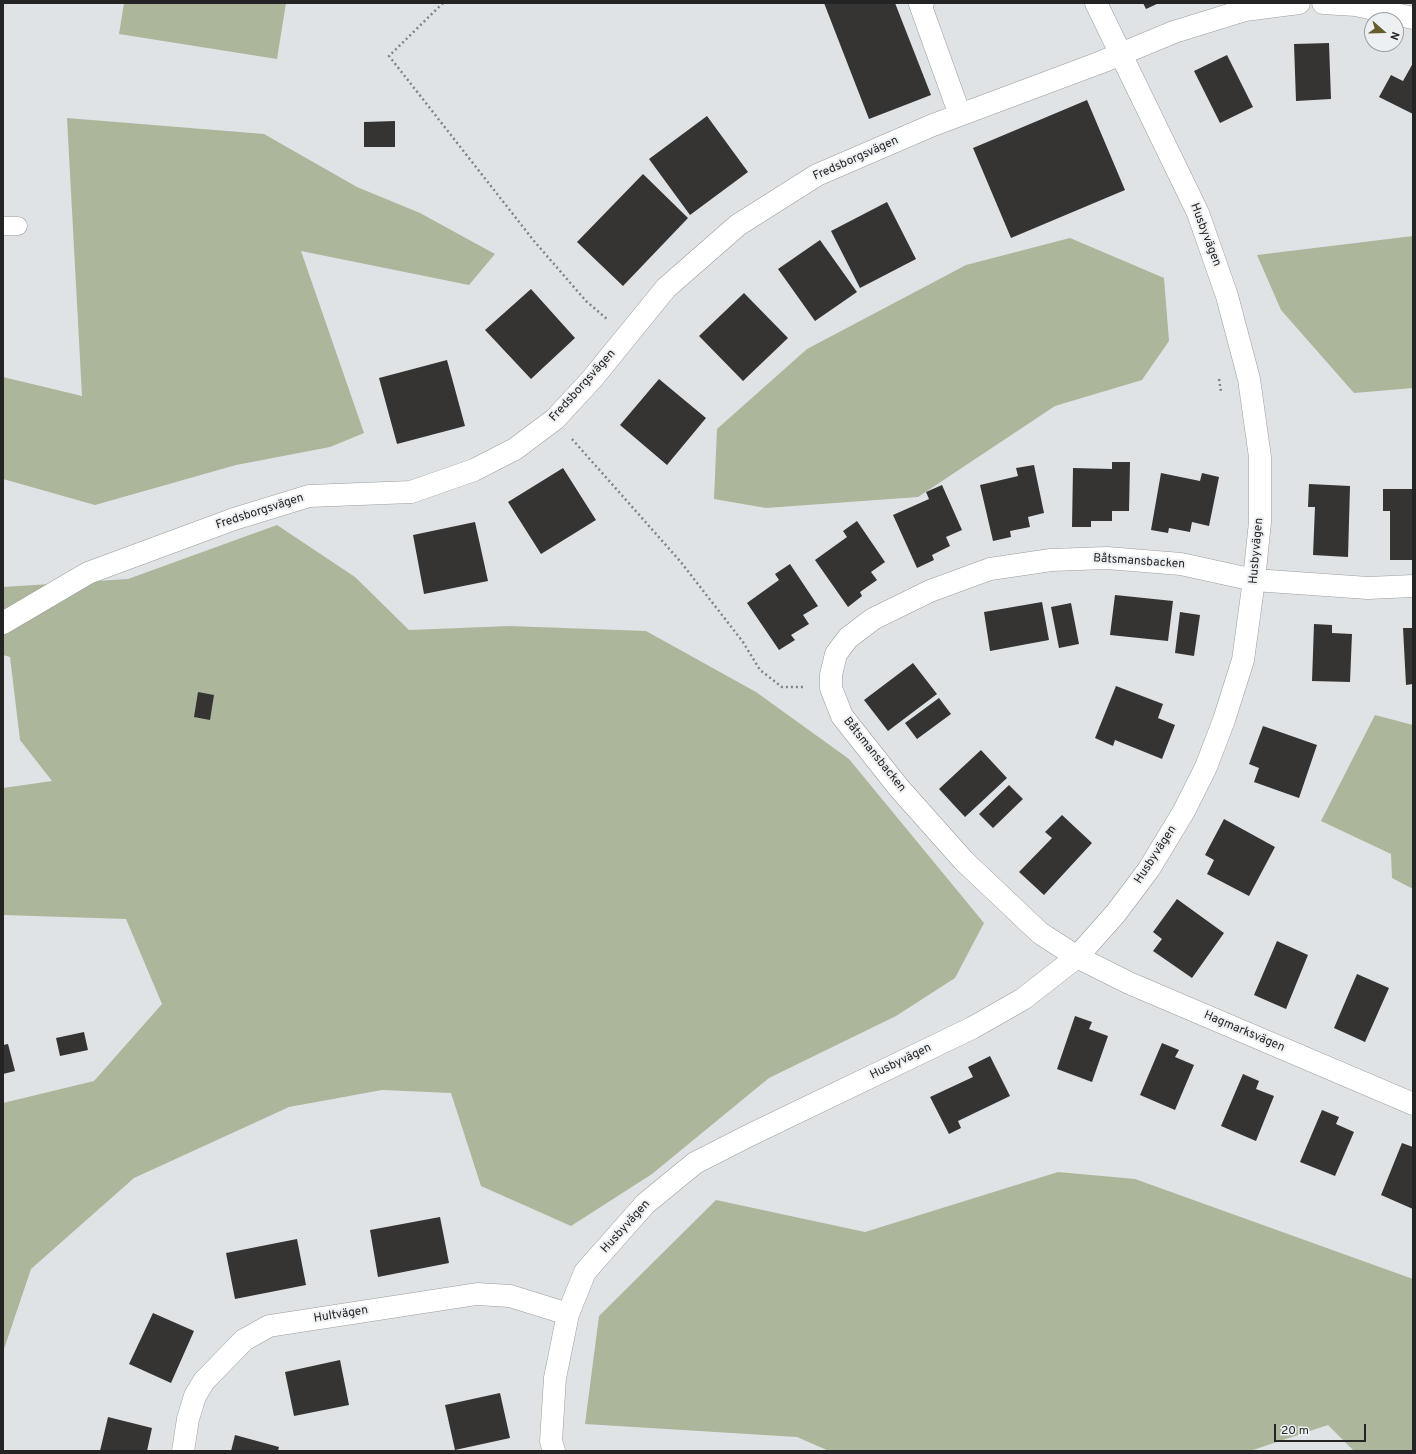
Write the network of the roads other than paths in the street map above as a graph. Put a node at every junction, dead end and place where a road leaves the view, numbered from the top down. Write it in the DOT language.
graph roads {
  1 [pos="923,3"];
  2 [pos="1096,3"];
  3 [pos="1299,3"];
  4 [pos="1323,3"];
  5 [pos="1413,18"];
  6 [pos="1120,54"];
  7 [pos="960,115"];
  8 [pos="1254,580"];
  9 [pos="1413,586"];
  10 [pos="3,623"];
  11 [pos="1077,957"];
  12 [pos="1413,1104"];
  13 [pos="568,1314"];
  14 [pos="183,1451"];
  15 [pos="554,1451"];
  1 -- 7 [label="street"];
  2 -- 6 [label="street, Husbyvägen"];
  3 -- 6 [label="street, Fredsborgsvägen"];
  4 -- 5 [label="street"];
  6 -- 7 [label="street, Fredsborgsvägen"];
  6 -- 8 [label="street, Husbyvägen"];
  7 -- 10 [label="street, Fredsborgsvägen"];
  8 -- 9 [label="street, Båtsmansbacken"];
  8 -- 11 [label="street, Husbyvägen"];
  8 -- 11 [label="street, Båtsmansbacken"];
  11 -- 12 [label="street, Hagmarksvägen"];
  11 -- 13 [label="street, Husbyvägen"];
  13 -- 14 [label="street, Hultvägen"];
  13 -- 15 [label="street, Husbyvägen"];
}
